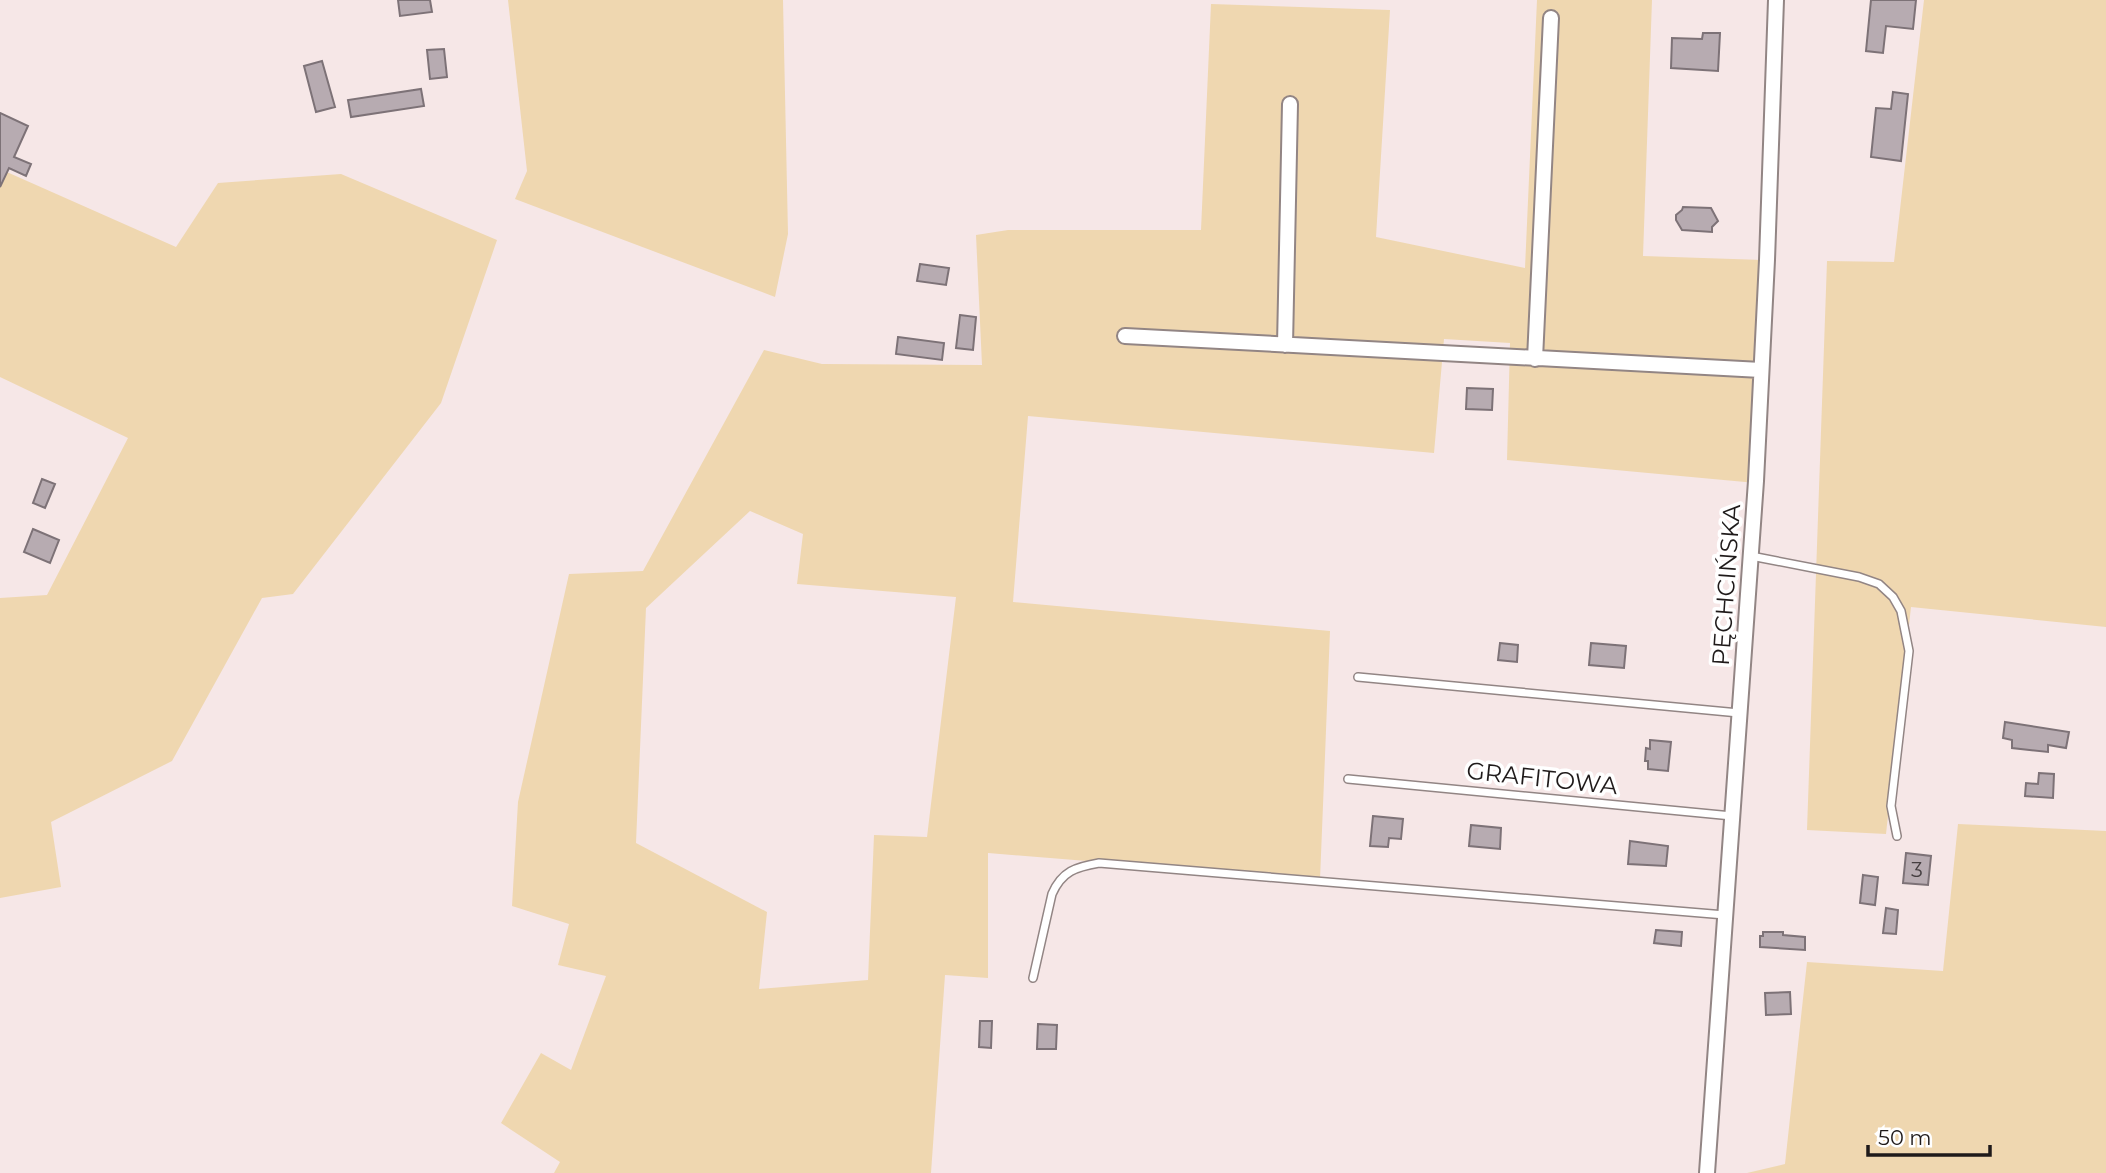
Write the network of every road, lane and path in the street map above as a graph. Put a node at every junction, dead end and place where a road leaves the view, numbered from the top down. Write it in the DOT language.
graph roads {
  1 [pos="1776,0"];
  2 [pos="1551,18"];
  3 [pos="1290,104"];
  4 [pos="1125,335"];
  5 [pos="1285,345"];
  6 [pos="1535,359"];
  7 [pos="1761,370"];
  8 [pos="1751,556"];
  9 [pos="1357,677"];
  10 [pos="1740,713"];
  11 [pos="1348,779"];
  12 [pos="1733,816"];
  13 [pos="1897,836"];
  14 [pos="1726,915"];
  15 [pos="1033,978"];
  16 [pos="1707,1173"];
  1 -- 7 [label="street, PĘCHCIŃSKA"];
  2 -- 6 [label="street"];
  3 -- 5 [label="street"];
  4 -- 5 [label="street"];
  5 -- 6 [label="street"];
  6 -- 7 [label="street"];
  7 -- 8 [label="street, PĘCHCIŃSKA"];
  8 -- 10 [label="street, PĘCHCIŃSKA"];
  8 -- 13 [label="lane"];
  9 -- 10 [label="lane"];
  10 -- 12 [label="street, PĘCHCIŃSKA"];
  11 -- 12 [label="lane, GRAFITOWA"];
  12 -- 14 [label="street, PĘCHCIŃSKA"];
  14 -- 15 [label="lane"];
  14 -- 16 [label="street, PĘCHCIŃSKA"];
}
